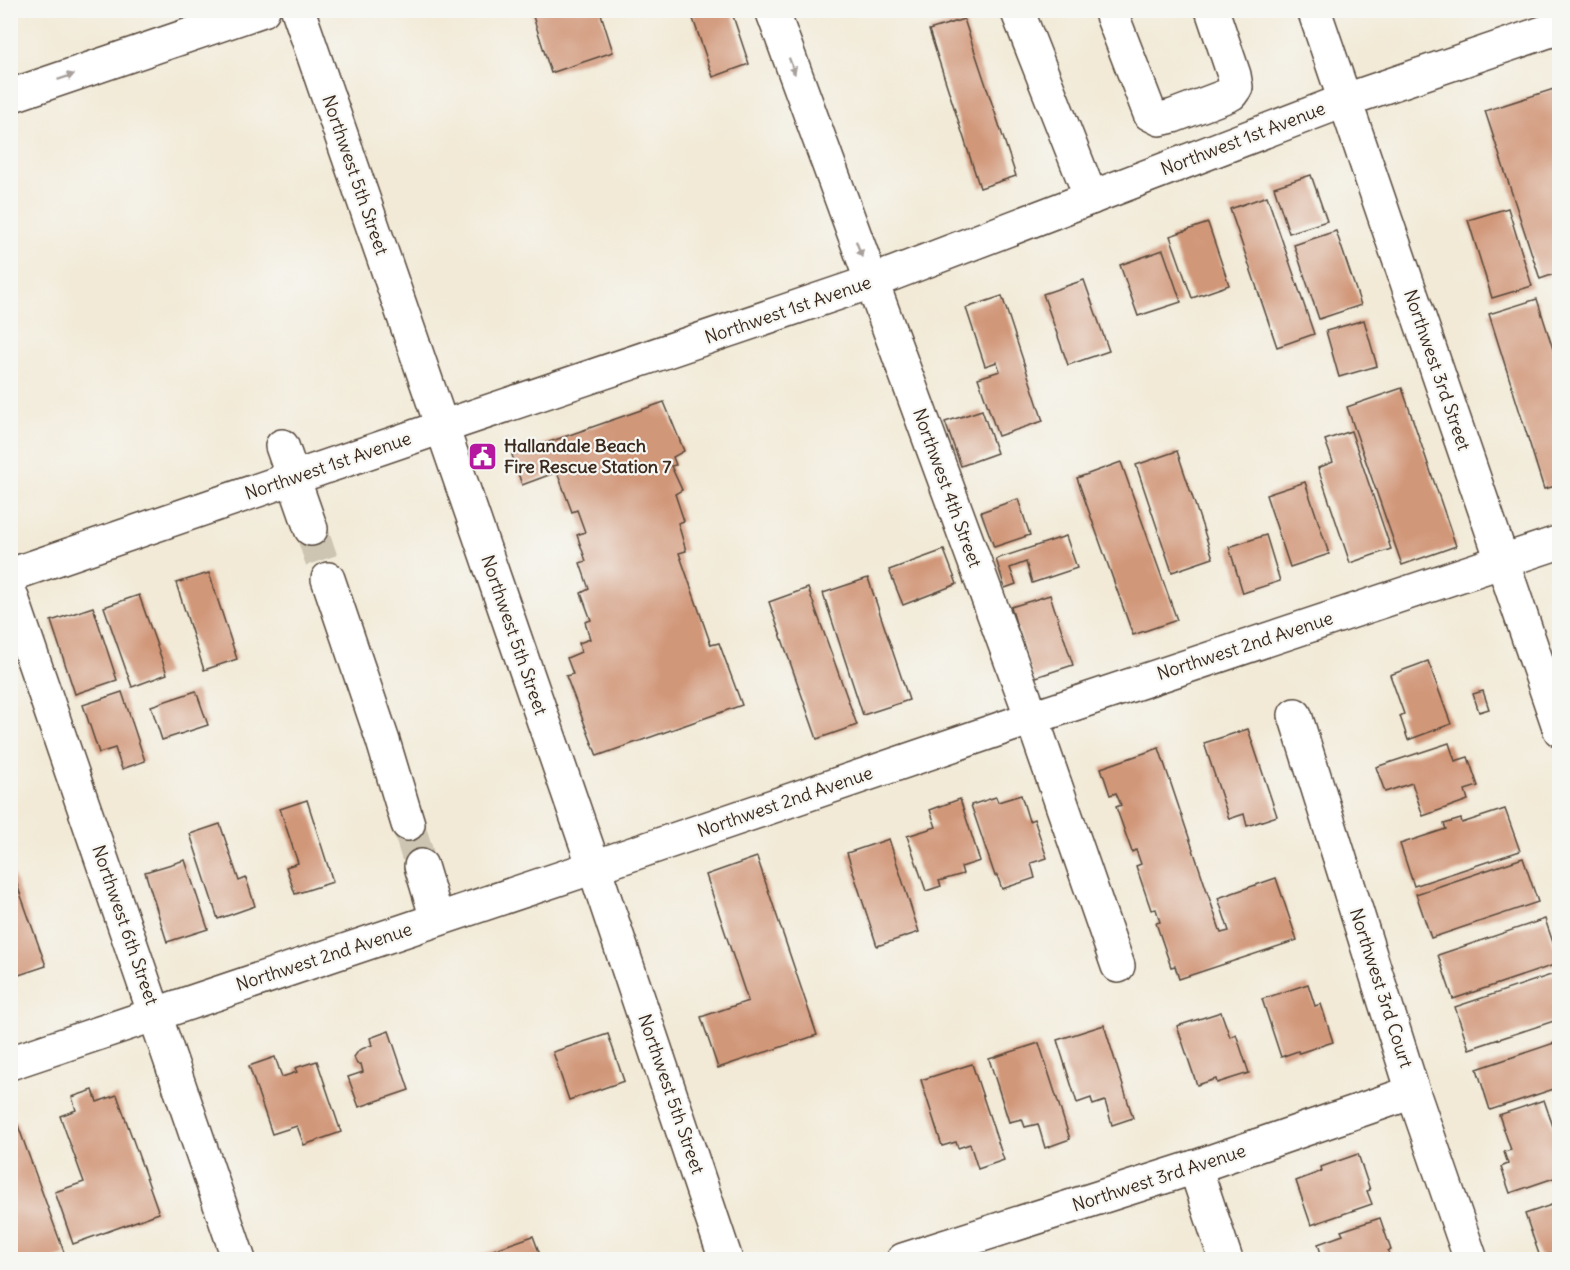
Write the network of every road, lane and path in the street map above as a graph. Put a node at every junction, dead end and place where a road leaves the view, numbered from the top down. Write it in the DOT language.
graph roads {
  1 [pos="263,10"];
  2 [pos="298,10"];
  3 [pos="772,10"];
  4 [pos="1017,10"];
  5 [pos="1110,10"];
  6 [pos="1212,10"];
  7 [pos="1314,10"];
  8 [pos="1560,27"];
  9 [pos="10,96"];
  10 [pos="1346,100"];
  11 [pos="1091,198"];
  12 [pos="871,282"];
  13 [pos="442,427"];
  14 [pos="282,446"];
  15 [pos="294,478"];
  16 [pos="311,529"];
  17 [pos="1560,542"];
  18 [pos="1501,561"];
  19 [pos="10,576"];
  20 [pos="328,579"];
  21 [pos="10,592"];
  22 [pos="1295,716"];
  23 [pos="1032,718"];
  24 [pos="1560,730"];
  25 [pos="408,824"];
  26 [pos="421,866"];
  27 [pos="594,867"];
  28 [pos="437,919"];
  29 [pos="1118,966"];
  30 [pos="156,1013"];
  31 [pos="10,1063"];
  32 [pos="1413,1092"];
  33 [pos="1196,1167"];
  34 [pos="239,1260"];
  35 [pos="726,1260"];
  36 [pos="903,1260"];
  37 [pos="1226,1260"];
  38 [pos="1471,1260"];
  9 -- 1 [label="street, one-way"];
  2 -- 13 [label="street, Northwest 5th Street"];
  3 -- 12 [label="street, Northwest 4th Street, one-way"];
  4 -- 11 [label="street"];
  5 -- 6 [label="street"];
  7 -- 10 [label="street, Northwest 3rd Street"];
  8 -- 10 [label="street, Northwest 1st Avenue"];
  10 -- 11 [label="street, Northwest 1st Avenue"];
  10 -- 18 [label="street, Northwest 3rd Street"];
  11 -- 12 [label="street, Northwest 1st Avenue"];
  12 -- 13 [label="street, Northwest 1st Avenue"];
  12 -- 23 [label="street, Northwest 4th Street"];
  13 -- 15 [label="street, Northwest 1st Avenue"];
  13 -- 27 [label="street, Northwest 5th Street"];
  14 -- 15 [label="street"];
  15 -- 16 [label="street"];
  15 -- 19 [label="street, Northwest 1st Avenue"];
  17 -- 18 [label="street, Northwest 2nd Avenue"];
  18 -- 23 [label="street, Northwest 2nd Avenue"];
  18 -- 24 [label="street, Northwest 3rd Street"];
  20 -- 25 [label="street"];
  21 -- 30 [label="street, Northwest 6th Street"];
  22 -- 32 [label="street, Northwest 3rd Court"];
  23 -- 27 [label="street, Northwest 2nd Avenue"];
  23 -- 29 [label="street, Northwest 4th Street"];
  26 -- 28 [label="street"];
  27 -- 28 [label="street, Northwest 2nd Avenue"];
  27 -- 35 [label="street, Northwest 5th Street"];
  28 -- 30 [label="street, Northwest 2nd Avenue"];
  30 -- 31 [label="street, Northwest 2nd Avenue"];
  30 -- 34 [label="street, Northwest 6th Street"];
  32 -- 33 [label="street, Northwest 3rd Avenue"];
  32 -- 38 [label="street, Northwest 3rd Court"];
  33 -- 36 [label="street, Northwest 3rd Avenue"];
  33 -- 37 [label="street"];
}
